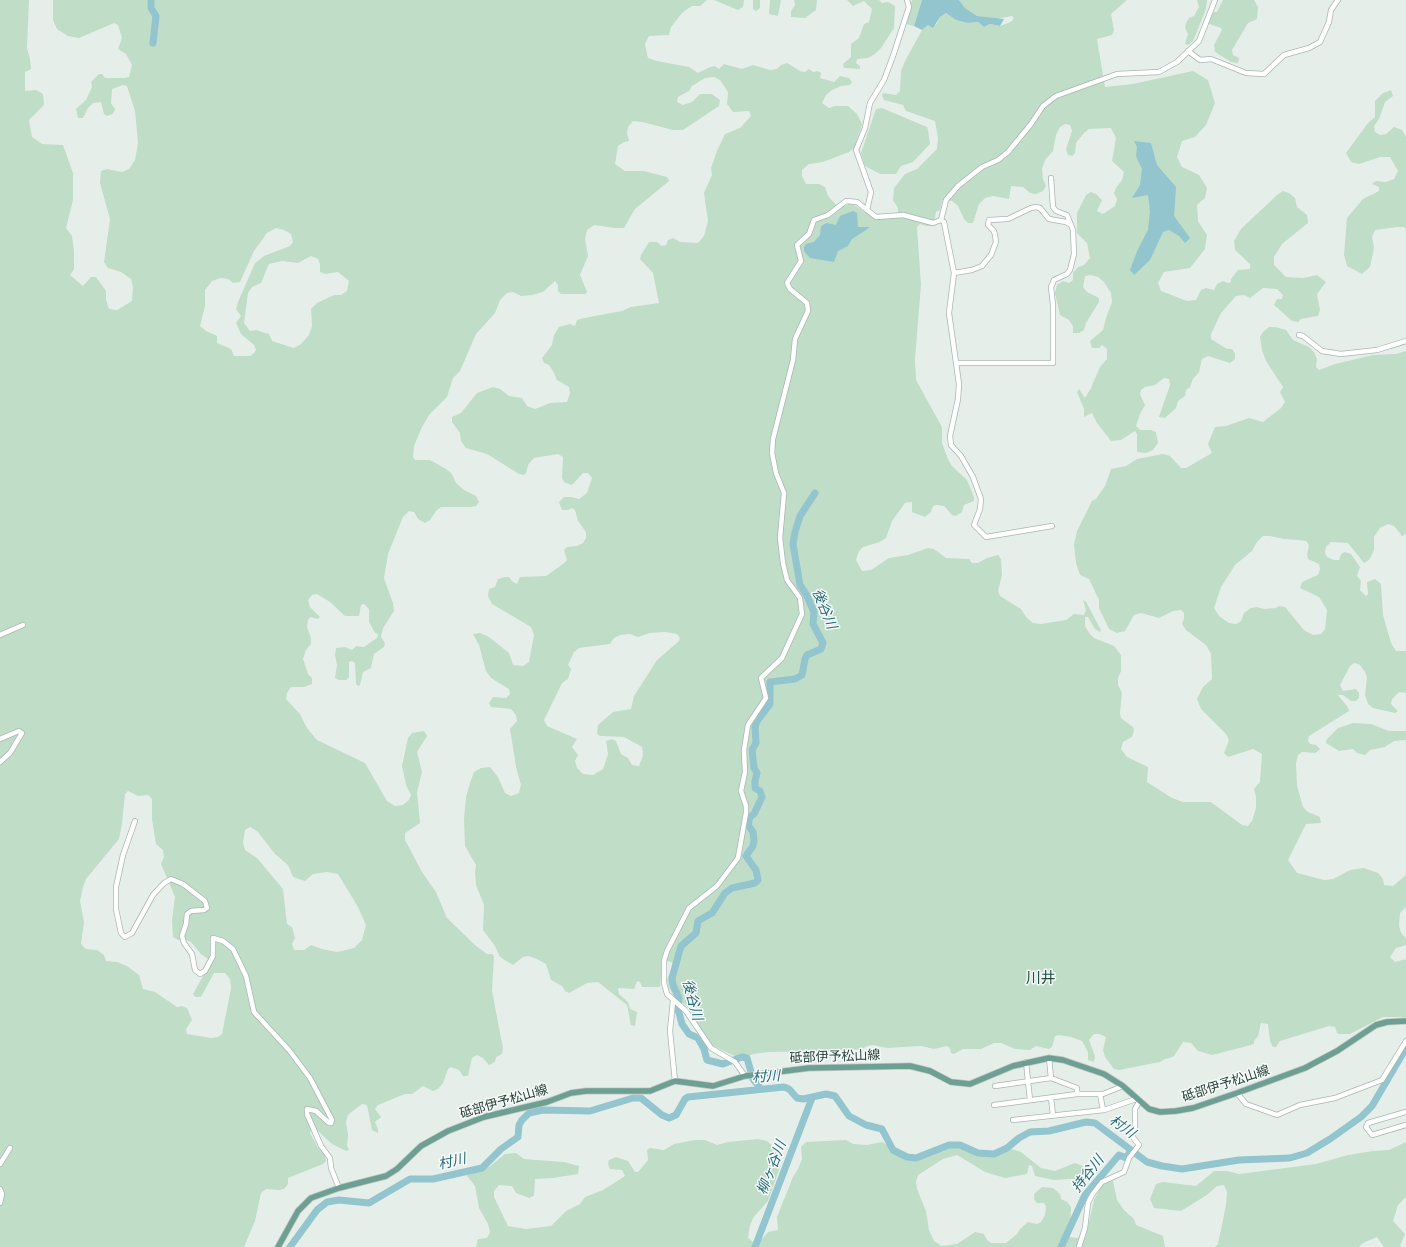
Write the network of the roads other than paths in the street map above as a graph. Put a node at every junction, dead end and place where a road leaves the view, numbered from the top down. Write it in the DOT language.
graph roads {
  1 [pos="908,0"];
  2 [pos="1215,0"];
  3 [pos="1338,0"];
  4 [pos="1188,51"];
  5 [pos="1051,178"];
  6 [pos="868,210"];
  7 [pos="942,220"];
  8 [pos="1071,225"];
  9 [pos="954,273"];
  10 [pos="1299,335"];
  11 [pos="1406,341"];
  12 [pos="957,363"];
  13 [pos="1052,526"];
  14 [pos="23,625"];
  15 [pos="0,635"];
  16 [pos="0,739"];
  17 [pos="0,762"];
  18 [pos="135,821"];
  19 [pos="674,1001"];
  20 [pos="1406,1021"];
  21 [pos="1406,1041"];
  22 [pos="1049,1058"];
  23 [pos="1026,1062"];
  24 [pos="745,1076"];
  25 [pos="1051,1078"];
  26 [pos="675,1081"];
  27 [pos="1028,1082"];
  28 [pos="995,1086"];
  29 [pos="1123,1086"];
  30 [pos="1237,1093"];
  31 [pos="1077,1094"];
  32 [pos="1100,1094"];
  33 [pos="1051,1098"];
  34 [pos="1030,1100"];
  35 [pos="1137,1100"];
  36 [pos="994,1105"];
  37 [pos="1103,1110"];
  38 [pos="1406,1112"];
  39 [pos="1053,1115"];
  40 [pos="1013,1120"];
  41 [pos="1406,1125"];
  42 [pos="10,1148"];
  43 [pos="0,1164"];
  44 [pos="0,1188"];
  45 [pos="340,1188"];
  46 [pos="0,1203"];
  47 [pos="278,1247"];
  48 [pos="1079,1247"];
  1 -- 6 [label="street"];
  2 -- 4 [label="street"];
  3 -- 4 [label="street"];
  4 -- 7 [label="street"];
  5 -- 8 [label="street"];
  6 -- 7 [label="street"];
  6 -- 19 [label="street"];
  7 -- 9 [label="street"];
  8 -- 9 [label="street"];
  8 -- 12 [label="street"];
  9 -- 12 [label="street"];
  10 -- 11 [label="street"];
  12 -- 13 [label="street"];
  14 -- 15 [label="street"];
  16 -- 17 [label="street"];
  18 -- 45 [label="street"];
  19 -- 24 [label="street"];
  19 -- 26 [label="street"];
  20 -- 30 [label="main road, 砥部伊予松山線"];
  21 -- 30 [label="street"];
  22 -- 23 [label="main road, 砥部伊予松山線"];
  22 -- 25 [label="street"];
  22 -- 29 [label="main road, 砥部伊予松山線"];
  23 -- 24 [label="main road, 砥部伊予松山線"];
  23 -- 27 [label="street"];
  24 -- 26 [label="main road, 砥部伊予松山線"];
  25 -- 27 [label="street"];
  25 -- 31 [label="street"];
  26 -- 45 [label="main road, 砥部伊予松山線"];
  27 -- 28 [label="street"];
  27 -- 34 [label="street"];
  29 -- 32 [label="street"];
  29 -- 35 [label="main road, 砥部伊予松山線"];
  30 -- 35 [label="main road, 砥部伊予松山線"];
  31 -- 32 [label="street"];
  31 -- 33 [label="street"];
  32 -- 37 [label="street"];
  33 -- 34 [label="street"];
  33 -- 39 [label="street"];
  34 -- 36 [label="street"];
  35 -- 37 [label="street"];
  35 -- 48 [label="street"];
  37 -- 39 [label="street"];
  38 -- 41 [label="street"];
  39 -- 40 [label="street"];
  42 -- 43 [label="street"];
  44 -- 46 [label="street"];
  45 -- 47 [label="main road, 砥部伊予松山線"];
}
